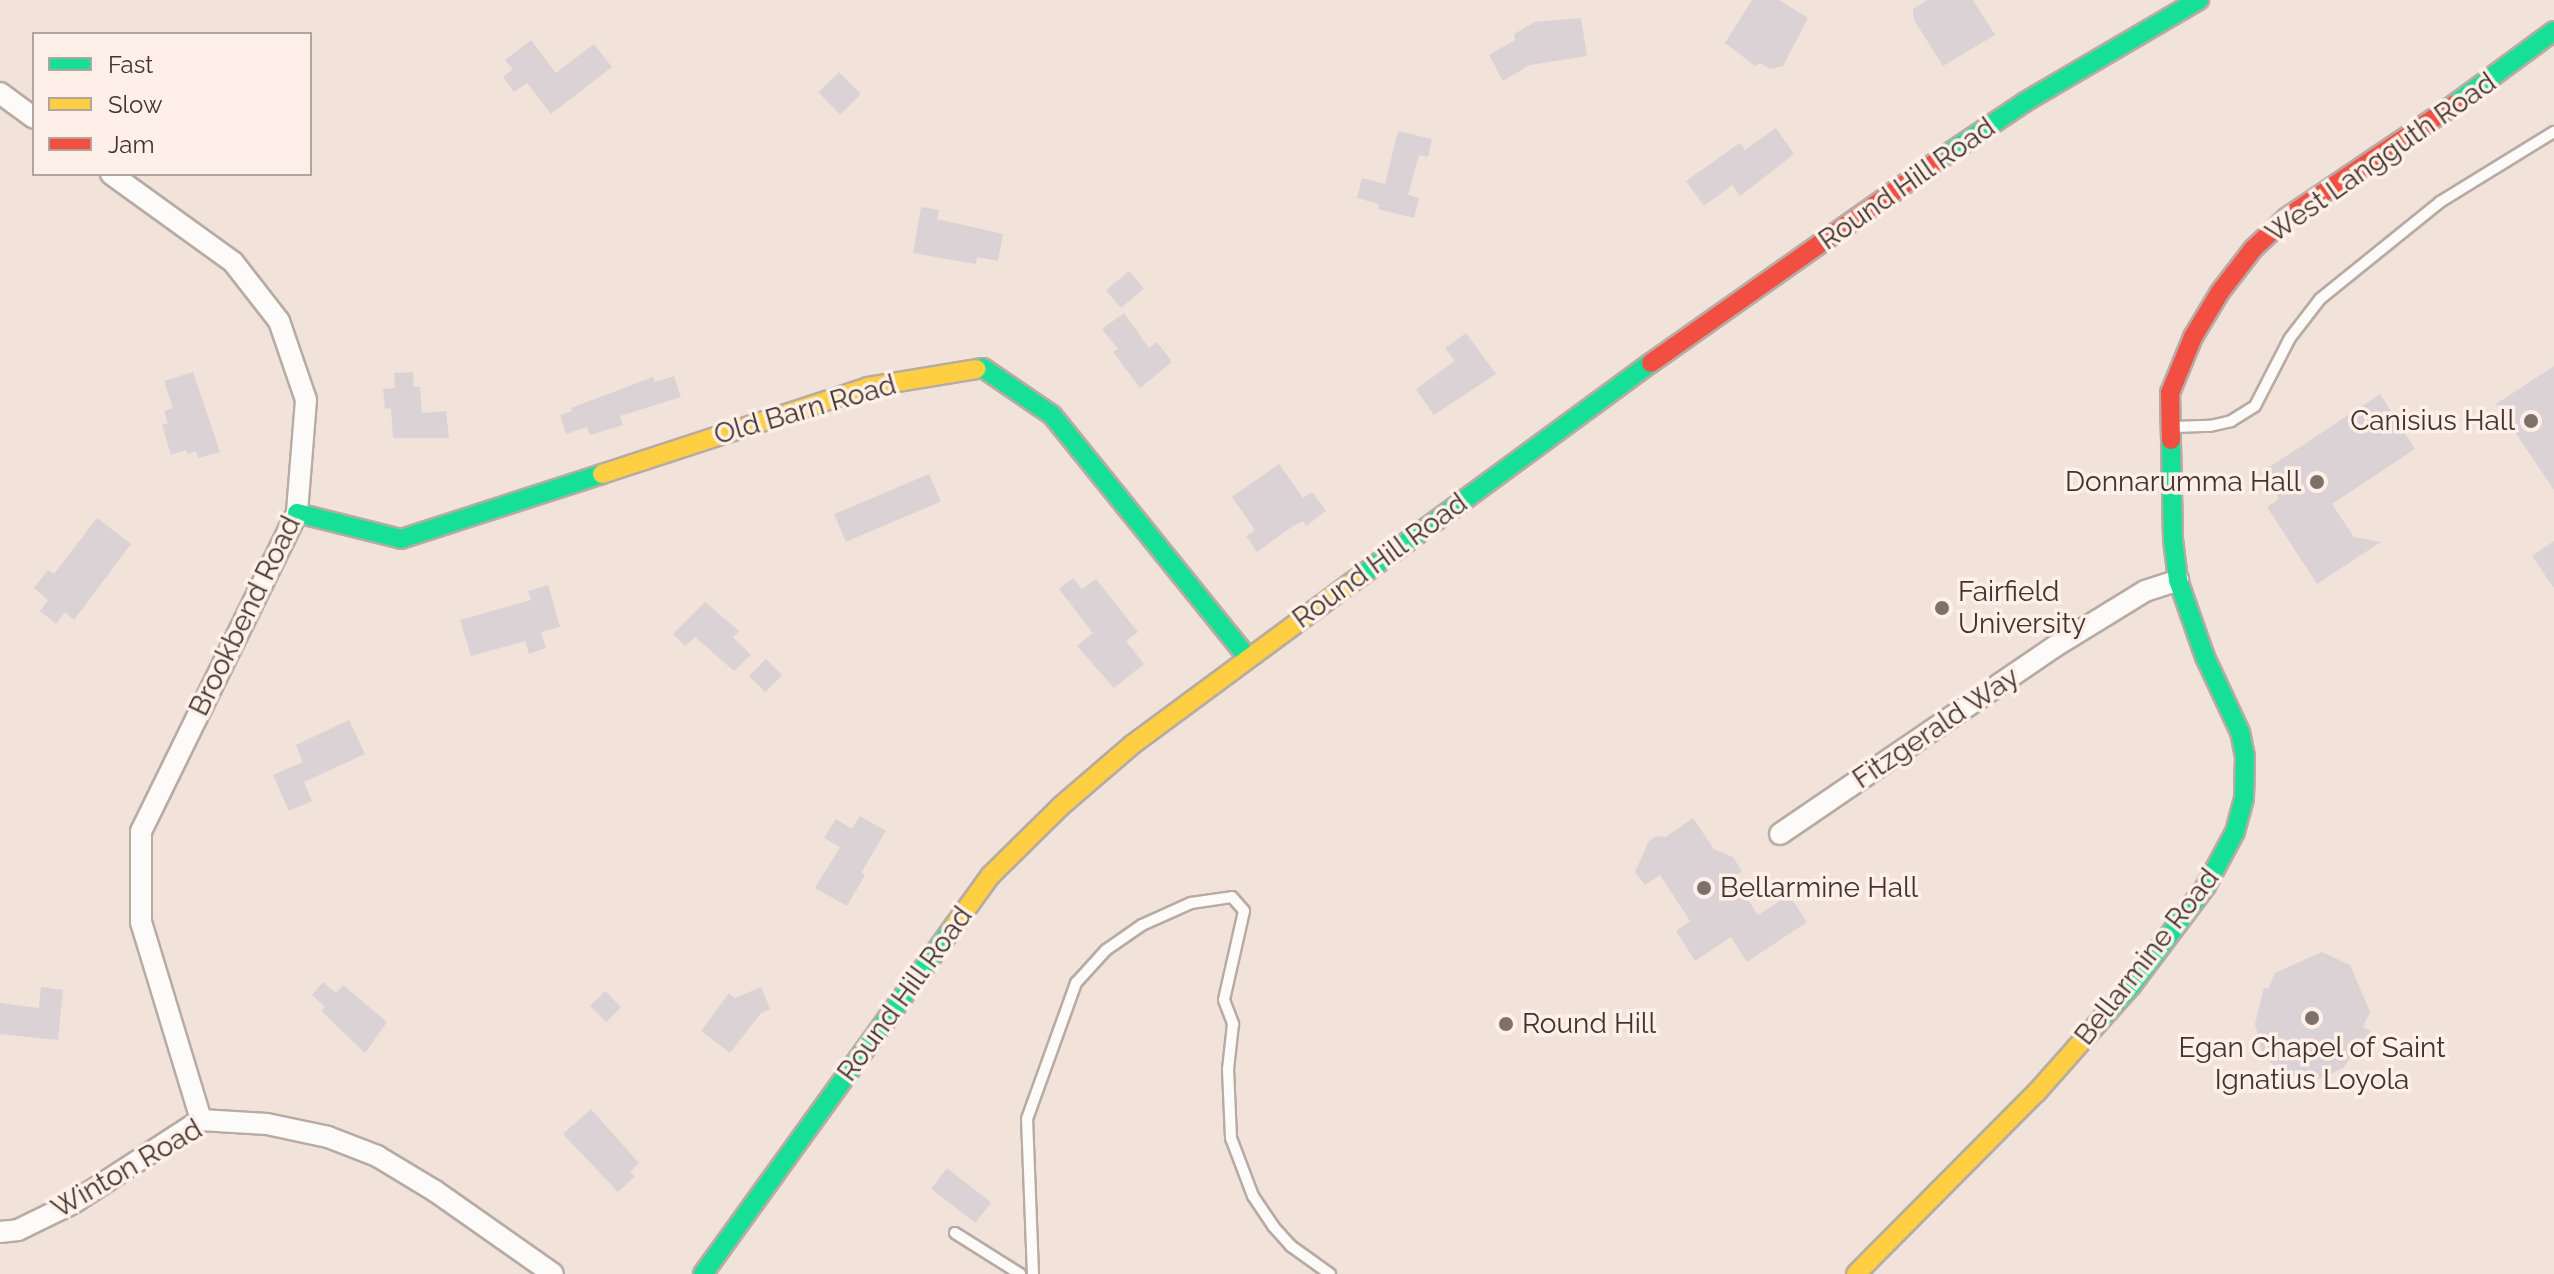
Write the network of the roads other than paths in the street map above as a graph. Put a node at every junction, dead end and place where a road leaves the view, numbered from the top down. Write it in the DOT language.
graph roads {
  1 [pos="2199,0"];
  2 [pos="2554,31"];
  3 [pos="0,93"];
  4 [pos="32,117"];
  5 [pos="2554,132"];
  6 [pos="114,176"];
  7 [pos="2168,427"];
  8 [pos="297,513"];
  9 [pos="2178,580"];
  10 [pos="1248,658"];
  11 [pos="1780,834"];
  12 [pos="201,1120"];
  13 [pos="0,1232"];
  14 [pos="955,1233"];
  15 [pos="553,1274"];
  16 [pos="703,1274"];
  17 [pos="1020,1274"];
  18 [pos="1033,1274"];
  19 [pos="1330,1274"];
  20 [pos="1856,1274"];
  1 -- 10 [label="street, Round Hill Road"];
  2 -- 7 [label="street, West Langguth Road"];
  3 -- 4 [label="street"];
  5 -- 7 [label="lane"];
  6 -- 8 [label="street, Brookbend Road"];
  7 -- 9 [label="street, Bellarmine Road"];
  8 -- 10 [label="street, Old Barn Road"];
  8 -- 12 [label="street, Brookbend Road"];
  9 -- 11 [label="street, Fitzgerald Way"];
  9 -- 20 [label="street, Bellarmine Road"];
  10 -- 16 [label="street, Round Hill Road"];
  12 -- 13 [label="street, Winton Road"];
  12 -- 15 [label="street, Winton Road"];
  14 -- 17 [label="lane"];
  18 -- 19 [label="lane"];
}
